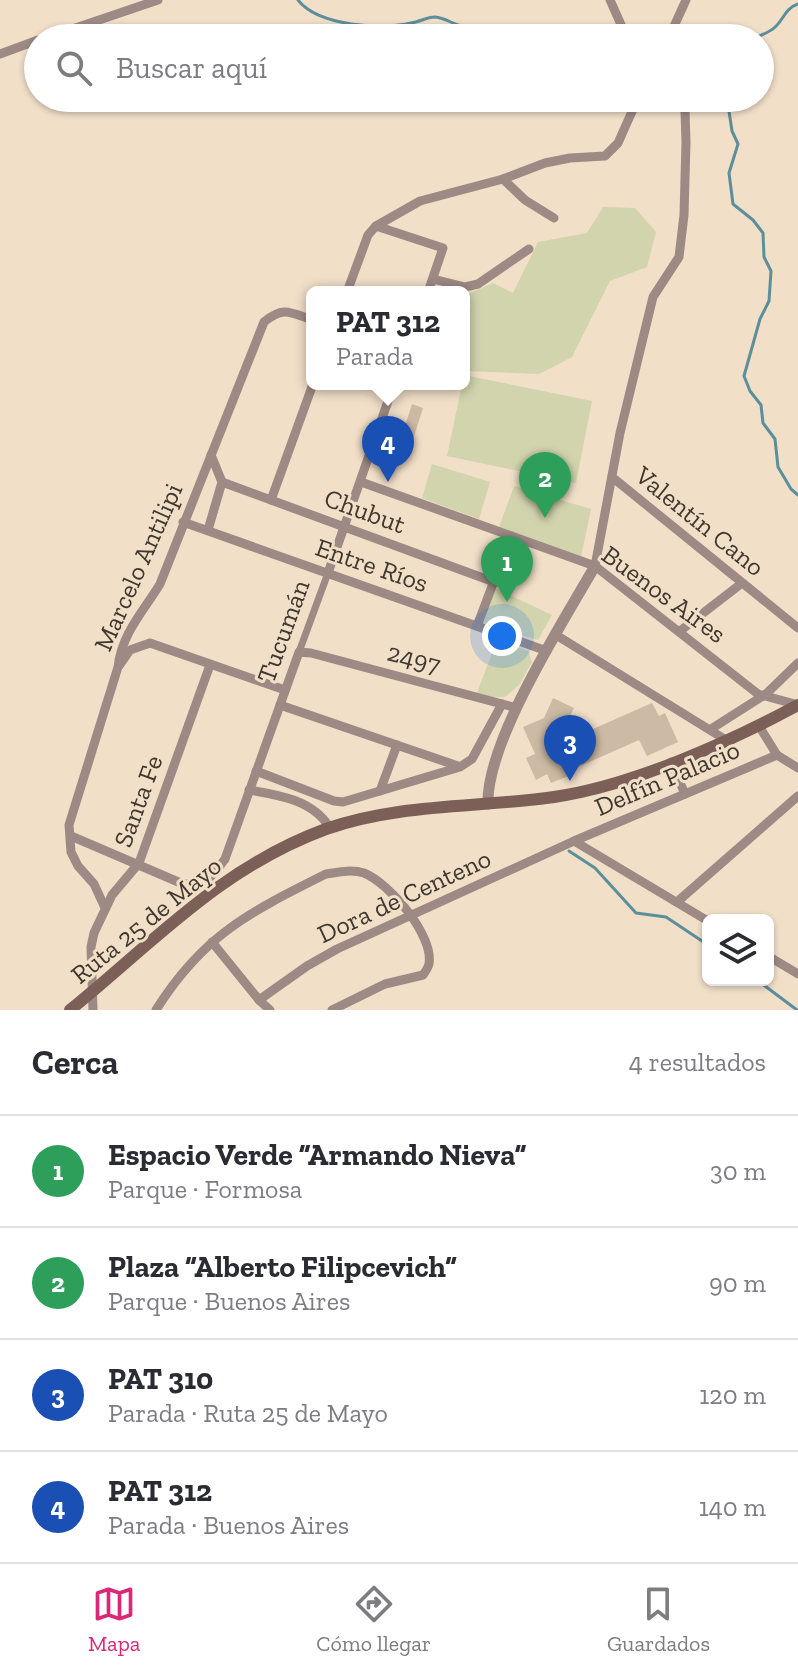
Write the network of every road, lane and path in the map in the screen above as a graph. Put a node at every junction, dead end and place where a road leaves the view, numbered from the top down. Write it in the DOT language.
graph roads {
  1 [pos="158,0"];
  2 [pos="610,0"];
  3 [pos="686,0"];
  4 [pos="87,24"];
  5 [pos="621,24"];
  6 [pos="675,24"];
  7 [pos="24,45"];
  8 [pos="0,54"];
  9 [pos="632,112"];
  10 [pos="685,112"];
  11 [pos="503,179"];
  12 [pos="554,218"];
  13 [pos="376,226"];
  14 [pos="529,249"];
  15 [pos="433,279"];
  16 [pos="349,286"];
  17 [pos="430,286"];
  18 [pos="461,286"];
  19 [pos="469,286"];
  20 [pos="306,318"];
  21 [pos="311,390"];
  22 [pos="392,390"];
  23 [pos="211,455"];
  24 [pos="612,477"];
  25 [pos="222,482"];
  26 [pos="361,482"];
  27 [pos="271,500"];
  28 [pos="183,522"];
  29 [pos="344,527"];
  30 [pos="208,530"];
  31 [pos="511,536"];
  32 [pos="595,566"];
  33 [pos="328,573"];
  34 [pos="494,582"];
  35 [pos="742,583"];
  36 [pos="477,626"];
  37 [pos="798,628"];
  38 [pos="680,631"];
  39 [pos="556,635"];
  40 [pos="547,651"];
  41 [pos="299,652"];
  42 [pos="798,663"];
  43 [pos="210,665"];
  44 [pos="118,667"];
  45 [pos="285,690"];
  46 [pos="766,694"];
  47 [pos="502,704"];
  48 [pos="280,705"];
  49 [pos="798,705"];
  50 [pos="517,708"];
  51 [pos="759,726"];
  52 [pos="711,729"];
  53 [pos="726,740"];
  54 [pos="397,745"];
  55 [pos="777,755"];
  56 [pos="671,762"];
  57 [pos="460,767"];
  58 [pos="798,768"];
  59 [pos="256,771"];
  60 [pos="249,790"];
  61 [pos="380,791"];
  62 [pos="685,794"];
  63 [pos="798,796"];
  64 [pos="488,804"];
  65 [pos="330,828"];
  66 [pos="71,836"];
  67 [pos="574,841"];
  68 [pos="139,863"];
  69 [pos="677,902"];
  70 [pos="105,908"];
  71 [pos="412,916"];
  72 [pos="702,917"];
  73 [pos="212,942"];
  74 [pos="774,960"];
  75 [pos="798,974"];
  76 [pos="92,992"];
  77 [pos="259,1000"];
  78 [pos="70,1010"];
  79 [pos="93,1010"];
  80 [pos="156,1010"];
  81 [pos="270,1010"];
  82 [pos="332,1010"];
  1 -- 4 [label="street"];
  2 -- 5 [label="street"];
  3 -- 6 [label="street"];
  7 -- 8 [label="street"];
  9 -- 11 [label="street"];
  10 -- 24 [label="street"];
  11 -- 12 [label="street"];
  11 -- 13 [label="street"];
  13 -- 15 [label="street"];
  13 -- 16 [label="street"];
  14 -- 19 [label="street"];
  15 -- 17 [label="street"];
  15 -- 18 [label="street"];
  20 -- 23 [label="street, Marcelo Antilipi"];
  21 -- 27 [label="street"];
  22 -- 26 [label="street, Tucumán"];
  23 -- 25 [label="street, Marcelo Antilipi"];
  23 -- 28 [label="street, Marcelo Antilipi"];
  24 -- 32 [label="street"];
  24 -- 35 [label="street, Valentín Cano"];
  25 -- 27 [label="street, Chubut"];
  25 -- 30 [label="street, Marcelo Antilipi"];
  26 -- 29 [label="street, Tucumán"];
  26 -- 31 [label="street, Buenos Aires"];
  27 -- 29 [label="street, Chubut"];
  28 -- 30 [label="street, Entre Ríos"];
  28 -- 44 [label="street, Marcelo Antilipi"];
  29 -- 33 [label="street, Tucumán"];
  29 -- 34 [label="street, Chubut"];
  30 -- 33 [label="street, Entre Ríos"];
  31 -- 32 [label="street, Buenos Aires"];
  31 -- 34 [label="street"];
  32 -- 38 [label="street, Buenos Aires"];
  32 -- 39 [label="street"];
  33 -- 36 [label="street, Entre Ríos"];
  33 -- 41 [label="street, Tucumán"];
  34 -- 36 [label="street"];
  35 -- 37 [label="street, Valentín Cano"];
  35 -- 38 [label="street"];
  36 -- 40 [label="street, Entre Ríos"];
  38 -- 46 [label="street, Buenos Aires"];
  39 -- 40 [label="street"];
  39 -- 52 [label="street"];
  40 -- 50 [label="street"];
  41 -- 45 [label="street, Tucumán"];
  41 -- 47 [label="street, 2497"];
  42 -- 46 [label="street"];
  43 -- 44 [label="street"];
  43 -- 45 [label="street"];
  43 -- 68 [label="street, Santa Fe"];
  44 -- 66 [label="street, Marcelo Antilipi"];
  45 -- 48 [label="street, Tucumán"];
  46 -- 49 [label="street, Buenos Aires"];
  46 -- 52 [label="street"];
  47 -- 50 [label="street, 2497"];
  47 -- 57 [label="street"];
  48 -- 54 [label="street"];
  48 -- 59 [label="street, Tucumán"];
  49 -- 51 [label="main road, Ruta 25 de Mayo"];
  50 -- 64 [label="street"];
  51 -- 53 [label="main road, Ruta 25 de Mayo"];
  51 -- 55 [label="street"];
  52 -- 53 [label="street"];
  53 -- 56 [label="main road, Ruta 25 de Mayo"];
  54 -- 57 [label="street"];
  54 -- 61 [label="street"];
  55 -- 58 [label="street"];
  55 -- 62 [label="street, Delfín Palacio"];
  56 -- 62 [label="street"];
  56 -- 64 [label="main road, Ruta 25 de Mayo"];
  57 -- 61 [label="street"];
  59 -- 60 [label="street, Tucumán"];
  59 -- 61 [label="street"];
  60 -- 65 [label="street"];
  60 -- 68 [label="street, Tucumán"];
  62 -- 67 [label="street, Delfín Palacio"];
  63 -- 69 [label="street"];
  64 -- 65 [label="main road, Ruta 25 de Mayo"];
  65 -- 76 [label="main road, Ruta 25 de Mayo"];
  66 -- 68 [label="street"];
  66 -- 70 [label="street"];
  67 -- 69 [label="street"];
  67 -- 71 [label="street, Dora de Centeno"];
  68 -- 70 [label="street, Santa Fe"];
  69 -- 72 [label="street"];
  70 -- 76 [label="street, Santa Fe"];
  71 -- 73 [label="street"];
  71 -- 77 [label="street, Dora de Centeno"];
  71 -- 82 [label="street"];
  73 -- 77 [label="street"];
  73 -- 80 [label="street"];
  74 -- 75 [label="street"];
  76 -- 78 [label="main road, Ruta 25 de Mayo"];
  76 -- 79 [label="street, Santa Fe"];
  77 -- 81 [label="street"];
}
